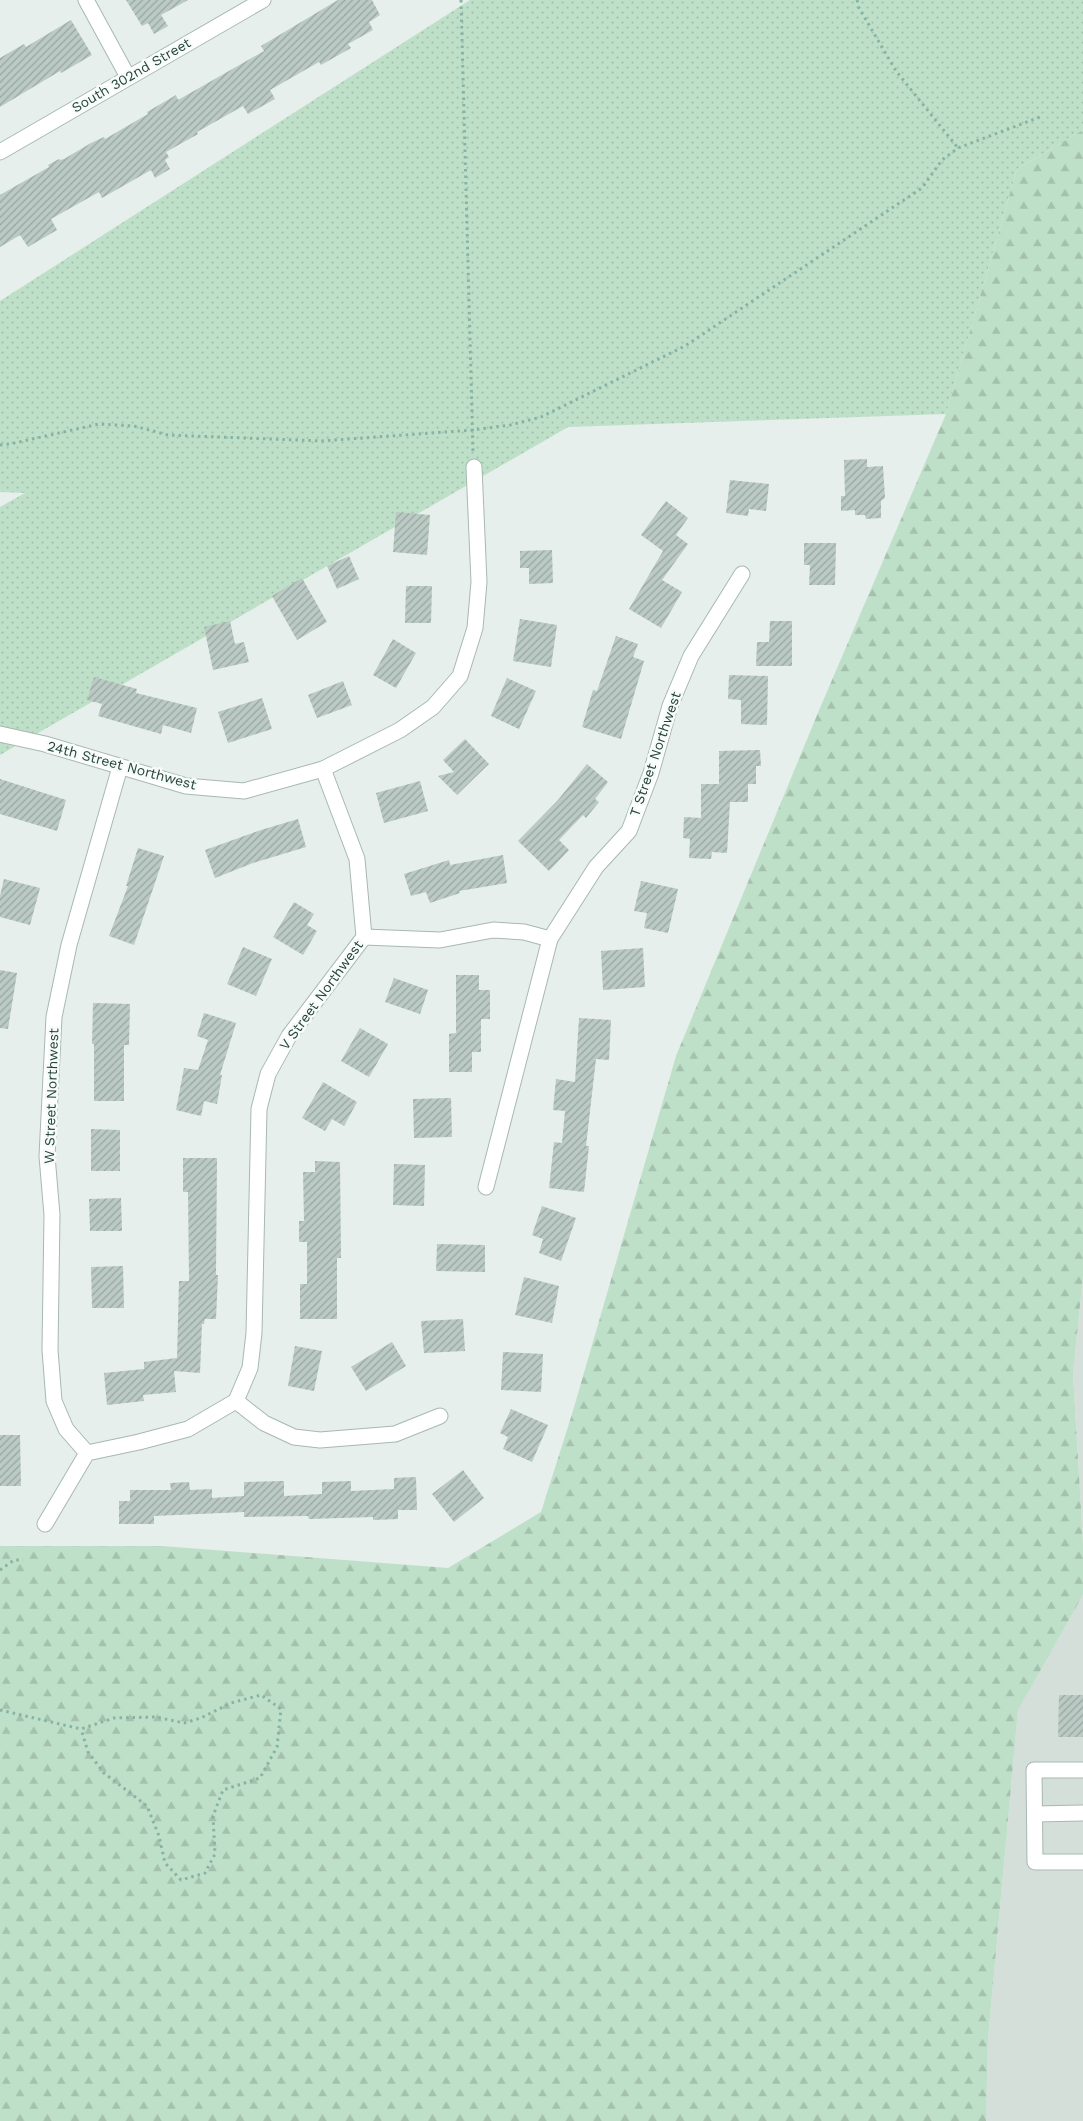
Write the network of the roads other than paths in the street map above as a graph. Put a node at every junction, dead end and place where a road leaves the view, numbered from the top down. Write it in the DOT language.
graph roads {
  1 [pos="86,0"];
  2 [pos="263,0"];
  3 [pos="128,76"];
  4 [pos="0,152"];
  5 [pos="474,467"];
  6 [pos="742,574"];
  7 [pos="0,734"];
  8 [pos="120,767"];
  9 [pos="323,769"];
  10 [pos="364,937"];
  11 [pos="550,938"];
  12 [pos="486,1187"];
  13 [pos="236,1401"];
  14 [pos="440,1416"];
  15 [pos="87,1453"];
  16 [pos="45,1524"];
  17 [pos="1083,1770"];
  18 [pos="1083,1813"];
  19 [pos="1035,1814"];
  20 [pos="1083,1862"];
  1 -- 3 [label="street"];
  2 -- 3 [label="street, South 302nd Street"];
  3 -- 4 [label="street, South 302nd Street"];
  5 -- 9 [label="street, 24th Street Northwest"];
  6 -- 11 [label="street, T Street Northwest"];
  7 -- 8 [label="street, 24th Street Northwest"];
  8 -- 9 [label="street, 24th Street Northwest"];
  8 -- 15 [label="street, W Street Northwest"];
  9 -- 10 [label="street, V Street Northwest"];
  10 -- 11 [label="street"];
  10 -- 13 [label="street, V Street Northwest"];
  11 -- 12 [label="street, T Street Northwest"];
  13 -- 14 [label="street"];
  13 -- 15 [label="street"];
  15 -- 16 [label="street"];
  17 -- 19 [label="street"];
  18 -- 19 [label="street"];
  19 -- 20 [label="street"];
}
